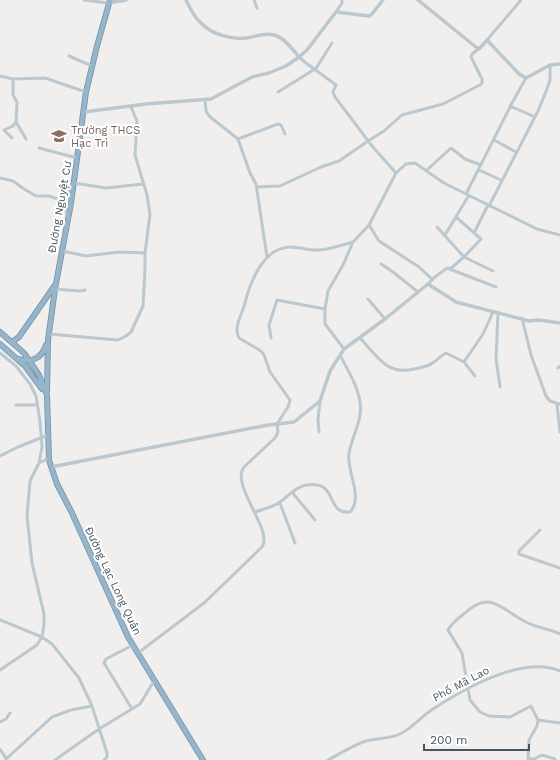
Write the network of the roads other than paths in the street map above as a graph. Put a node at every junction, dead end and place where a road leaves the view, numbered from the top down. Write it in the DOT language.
graph roads {
  1 [pos="84,0"];
  2 [pos="126,0"];
  3 [pos="186,0"];
  4 [pos="254,0"];
  5 [pos="342,0"];
  6 [pos="383,0"];
  7 [pos="418,0"];
  8 [pos="521,0"];
  9 [pos="109,2"];
  10 [pos="257,8"];
  11 [pos="336,12"];
  12 [pos="487,40"];
  13 [pos="332,43"];
  14 [pos="480,48"];
  15 [pos="69,56"];
  16 [pos="299,57"];
  17 [pos="560,64"];
  18 [pos="550,65"];
  19 [pos="92,66"];
  20 [pos="315,70"];
  21 [pos="0,76"];
  22 [pos="526,78"];
  23 [pos="13,79"];
  24 [pos="86,92"];
  25 [pos="278,92"];
  26 [pos="205,99"];
  27 [pos="510,106"];
  28 [pos="131,107"];
  29 [pos="84,112"];
  30 [pos="535,117"];
  31 [pos="16,122"];
  32 [pos="285,134"];
  33 [pos="12,138"];
  34 [pos="26,139"];
  35 [pos="238,139"];
  36 [pos="368,140"];
  37 [pos="494,140"];
  38 [pos="39,148"];
  39 [pos="516,152"];
  40 [pos="77,158"];
  41 [pos="481,165"];
  42 [pos="427,170"];
  43 [pos="479,170"];
  44 [pos="396,173"];
  45 [pos="0,178"];
  46 [pos="501,180"];
  47 [pos="74,183"];
  48 [pos="143,184"];
  49 [pos="257,187"];
  50 [pos="467,194"];
  51 [pos="64,201"];
  52 [pos="489,205"];
  53 [pos="68,218"];
  54 [pos="456,218"];
  55 [pos="369,225"];
  56 [pos="437,227"];
  57 [pos="474,233"];
  58 [pos="445,235"];
  59 [pos="560,235"];
  60 [pos="353,242"];
  61 [pos="62,251"];
  62 [pos="145,253"];
  63 [pos="267,257"];
  64 [pos="464,257"];
  65 [pos="381,264"];
  66 [pos="450,269"];
  67 [pos="493,271"];
  68 [pos="432,279"];
  69 [pos="428,284"];
  70 [pos="496,287"];
  71 [pos="54,288"];
  72 [pos="85,290"];
  73 [pos="418,292"];
  74 [pos="368,299"];
  75 [pos="325,309"];
  76 [pos="495,313"];
  77 [pos="522,318"];
  78 [pos="385,319"];
  79 [pos="560,323"];
  80 [pos="0,332"];
  81 [pos="49,334"];
  82 [pos="271,338"];
  83 [pos="360,338"];
  84 [pos="48,340"];
  85 [pos="12,342"];
  86 [pos="0,344"];
  87 [pos="344,349"];
  88 [pos="0,353"];
  89 [pos="340,354"];
  90 [pos="14,356"];
  91 [pos="30,360"];
  92 [pos="464,362"];
  93 [pos="475,376"];
  94 [pos="500,387"];
  95 [pos="47,395"];
  96 [pos="320,401"];
  97 [pos="559,404"];
  98 [pos="16,405"];
  99 [pos="38,405"];
  100 [pos="559,410"];
  101 [pos="277,424"];
  102 [pos="319,432"];
  103 [pos="560,432"];
  104 [pos="48,435"];
  105 [pos="42,437"];
  106 [pos="0,456"];
  107 [pos="49,458"];
  108 [pos="39,463"];
  109 [pos="51,467"];
  110 [pos="292,492"];
  111 [pos="280,503"];
  112 [pos="255,512"];
  113 [pos="315,520"];
  114 [pos="540,530"];
  115 [pos="295,544"];
  116 [pos="560,568"];
  117 [pos="0,620"];
  118 [pos="560,634"];
  119 [pos="42,637"];
  120 [pos="133,644"];
  121 [pos="138,653"];
  122 [pos="0,670"];
  123 [pos="560,671"];
  124 [pos="154,681"];
  125 [pos="468,688"];
  126 [pos="92,706"];
  127 [pos="132,709"];
  128 [pos="10,713"];
  129 [pos="538,720"];
  130 [pos="0,722"];
  131 [pos="560,723"];
  132 [pos="98,729"];
  133 [pos="0,749"];
  134 [pos="556,758"];
  135 [pos="7,759"];
  136 [pos="528,759"];
  137 [pos="55,760"];
  138 [pos="104,760"];
  139 [pos="203,760"];
  140 [pos="328,760"];
  1 -- 9 [label="street"];
  2 -- 9 [label="street"];
  3 -- 16 [label="street"];
  4 -- 10 [label="street"];
  5 -- 11 [label="street"];
  6 -- 11 [label="street"];
  7 -- 14 [label="street"];
  8 -- 12 [label="street"];
  9 -- 19 [label="highway, Đường Nguyệt Cư"];
  11 -- 16 [label="street"];
  12 -- 14 [label="street"];
  12 -- 22 [label="street"];
  13 -- 20 [label="street"];
  14 -- 36 [label="street"];
  15 -- 19 [label="street"];
  16 -- 20 [label="street"];
  16 -- 26 [label="street"];
  17 -- 18 [label="street"];
  18 -- 22 [label="street"];
  18 -- 30 [label="street"];
  19 -- 24 [label="highway, Đường Nguyệt Cư"];
  20 -- 25 [label="street"];
  20 -- 36 [label="street"];
  21 -- 23 [label="street"];
  22 -- 27 [label="street"];
  23 -- 24 [label="street"];
  23 -- 31 [label="street"];
  24 -- 29 [label="highway, Đường Nguyệt Cư"];
  26 -- 28 [label="street"];
  26 -- 35 [label="street"];
  27 -- 30 [label="street"];
  27 -- 37 [label="street"];
  28 -- 29 [label="street"];
  28 -- 48 [label="street"];
  29 -- 40 [label="highway, Đường Nguyệt Cư"];
  30 -- 39 [label="street"];
  31 -- 33 [label="street"];
  31 -- 34 [label="street"];
  32 -- 35 [label="street"];
  35 -- 49 [label="street"];
  36 -- 44 [label="street"];
  36 -- 49 [label="street"];
  37 -- 39 [label="street"];
  37 -- 41 [label="street"];
  38 -- 40 [label="street"];
  39 -- 46 [label="street"];
  40 -- 47 [label="highway, Đường Nguyệt Cư"];
  41 -- 42 [label="street"];
  41 -- 43 [label="street"];
  42 -- 44 [label="street"];
  42 -- 50 [label="street"];
  43 -- 46 [label="street"];
  43 -- 50 [label="street"];
  44 -- 55 [label="street"];
  45 -- 51 [label="street"];
  46 -- 52 [label="street"];
  47 -- 48 [label="street"];
  47 -- 51 [label="street"];
  47 -- 53 [label="highway, Đường Nguyệt Cư"];
  48 -- 62 [label="street"];
  49 -- 63 [label="street"];
  50 -- 52 [label="street"];
  50 -- 54 [label="street"];
  51 -- 53 [label="street"];
  52 -- 57 [label="street"];
  52 -- 59 [label="street"];
  53 -- 61 [label="highway, Đường Nguyệt Cư"];
  54 -- 57 [label="street"];
  54 -- 58 [label="street"];
  55 -- 60 [label="street"];
  55 -- 68 [label="street"];
  56 -- 58 [label="street"];
  57 -- 64 [label="street"];
  58 -- 64 [label="street"];
  60 -- 63 [label="street"];
  60 -- 75 [label="street"];
  61 -- 62 [label="street"];
  61 -- 71 [label="highway, Đường Nguyệt Cư"];
  62 -- 81 [label="street"];
  63 -- 101 [label="street"];
  64 -- 66 [label="street"];
  64 -- 67 [label="street"];
  65 -- 73 [label="street"];
  66 -- 68 [label="street"];
  66 -- 70 [label="street"];
  68 -- 69 [label="street"];
  69 -- 73 [label="street"];
  69 -- 76 [label="street"];
  71 -- 72 [label="street"];
  71 -- 81 [label="highway, Đường Nguyệt Cư"];
  71 -- 85 [label="highway"];
  73 -- 78 [label="street"];
  74 -- 78 [label="street"];
  75 -- 82 [label="street"];
  75 -- 87 [label="street"];
  76 -- 77 [label="street"];
  76 -- 92 [label="street"];
  76 -- 94 [label="street"];
  77 -- 79 [label="street"];
  77 -- 97 [label="street"];
  78 -- 83 [label="street"];
  80 -- 85 [label="highway, Đường Lạc Long Quân"];
  81 -- 84 [label="highway, Đường Nguyệt Cư"];
  83 -- 87 [label="street"];
  83 -- 92 [label="street"];
  84 -- 91 [label="highway"];
  84 -- 95 [label="highway, Đường Nguyệt Cư"];
  85 -- 91 [label="highway, Đường Lạc Long Quân"];
  86 -- 90 [label="highway"];
  87 -- 89 [label="street"];
  88 -- 99 [label="street"];
  89 -- 96 [label="street"];
  89 -- 110 [label="street"];
  90 -- 91 [label="highway"];
  90 -- 95 [label="highway"];
  91 -- 95 [label="highway, Đường Lạc Long Quân"];
  92 -- 93 [label="street"];
  95 -- 104 [label="highway, Đường Lạc Long Quân"];
  96 -- 101 [label="street"];
  96 -- 102 [label="street"];
  97 -- 100 [label="street"];
  98 -- 99 [label="street"];
  99 -- 105 [label="street"];
  100 -- 103 [label="street"];
  101 -- 109 [label="street"];
  101 -- 112 [label="street"];
  104 -- 105 [label="street"];
  104 -- 107 [label="highway, Đường Lạc Long Quân"];
  105 -- 106 [label="street"];
  105 -- 108 [label="street"];
  107 -- 108 [label="street"];
  107 -- 109 [label="highway, Đường Lạc Long Quân"];
  108 -- 119 [label="street"];
  109 -- 120 [label="highway, Đường Lạc Long Quân"];
  110 -- 111 [label="street"];
  110 -- 113 [label="street"];
  111 -- 112 [label="street"];
  111 -- 115 [label="street"];
  112 -- 121 [label="street"];
  114 -- 116 [label="street"];
  117 -- 119 [label="street"];
  118 -- 125 [label="street"];
  119 -- 122 [label="street"];
  119 -- 126 [label="street"];
  120 -- 121 [label="highway, Đường Lạc Long Quân"];
  120 -- 127 [label="street"];
  121 -- 124 [label="highway, Đường Lạc Long Quân"];
  123 -- 125 [label="street, Phố Mã Lao"];
  124 -- 127 [label="street"];
  124 -- 139 [label="highway, Đường Lạc Long Quân"];
  125 -- 129 [label="street"];
  125 -- 140 [label="street, Phố Mã Lao"];
  126 -- 132 [label="street"];
  126 -- 135 [label="street"];
  127 -- 132 [label="street"];
  128 -- 130 [label="street"];
  129 -- 131 [label="street"];
  129 -- 136 [label="street"];
  132 -- 137 [label="street"];
  132 -- 138 [label="street"];
  133 -- 135 [label="street"];
  134 -- 136 [label="street"];
}
